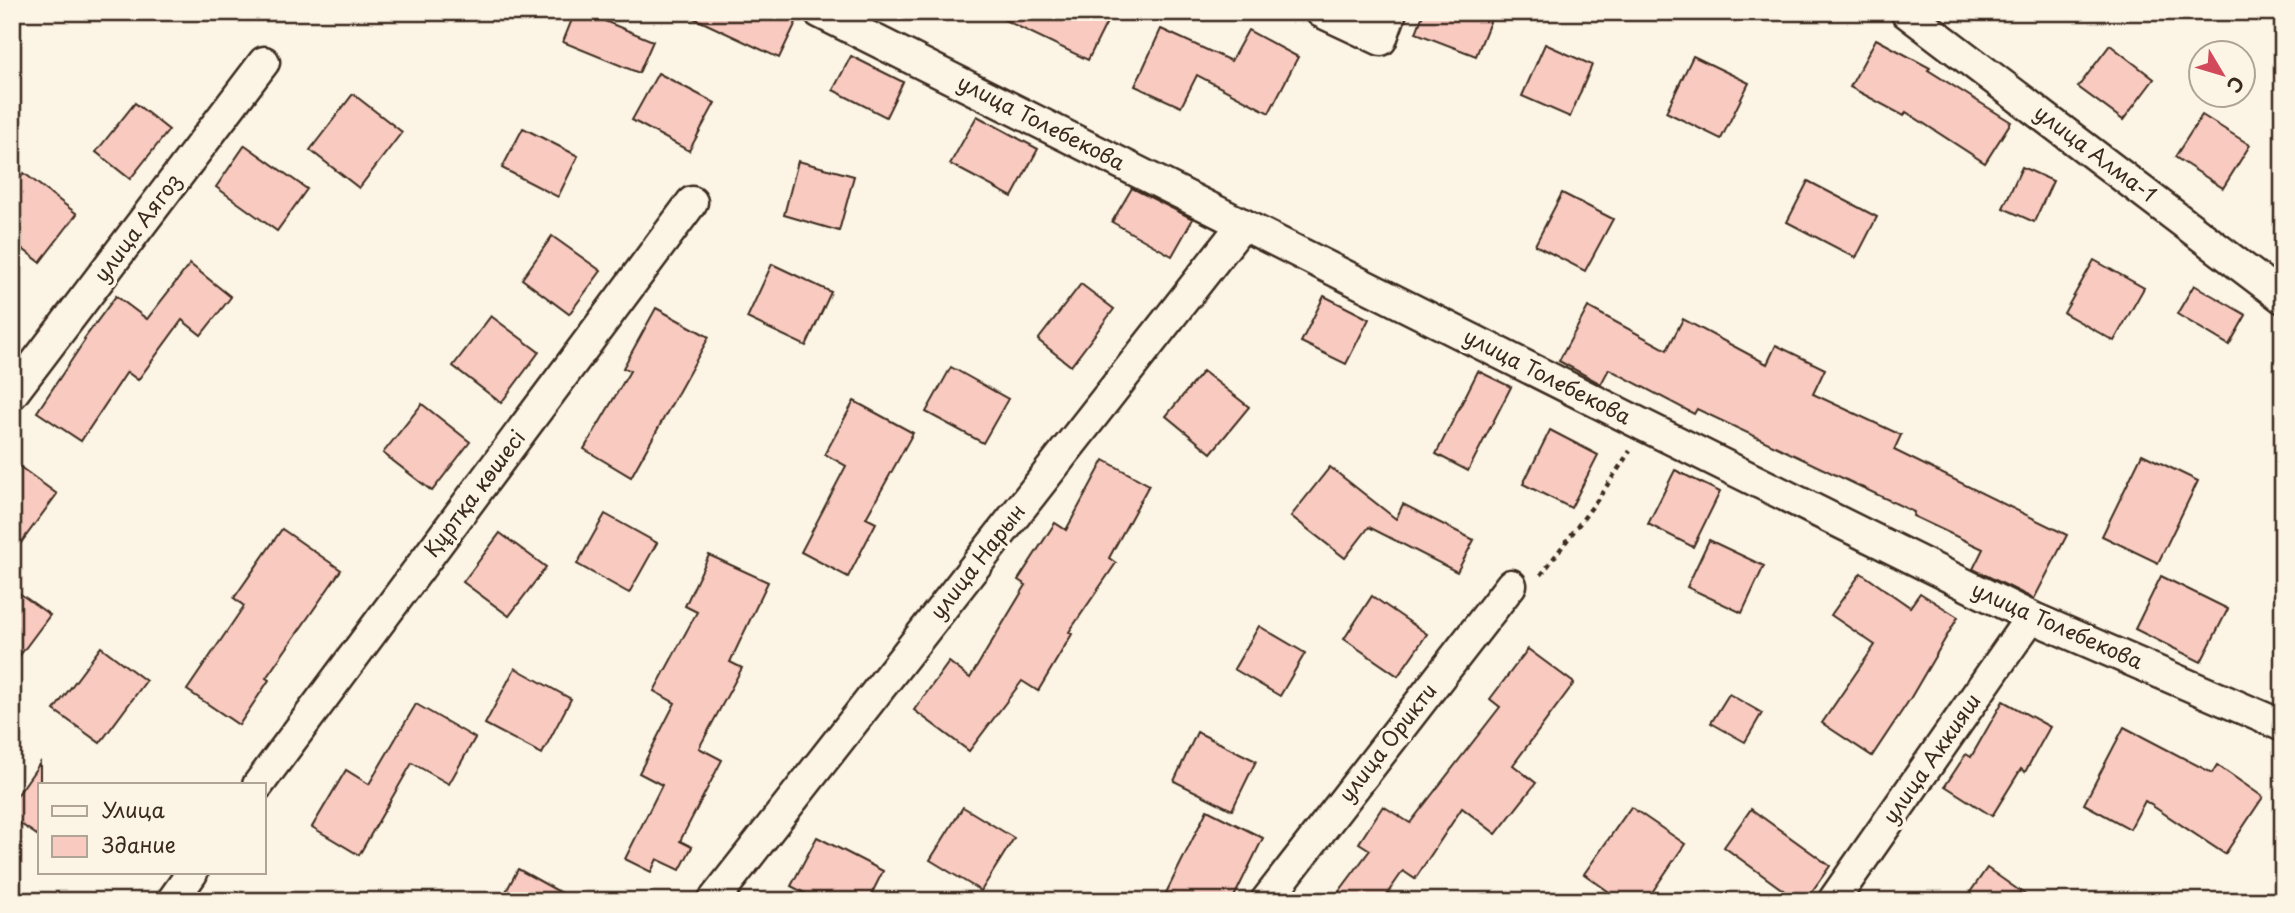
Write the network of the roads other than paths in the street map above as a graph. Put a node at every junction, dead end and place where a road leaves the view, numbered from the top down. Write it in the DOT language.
graph roads {
  1 [pos="819,12"];
  2 [pos="1321,12"];
  3 [pos="1391,12"];
  4 [pos="1906,12"];
  5 [pos="264,62"];
  6 [pos="692,202"];
  7 [pos="1243,224"];
  8 [pos="2283,298"];
  9 [pos="12,394"];
  10 [pos="1511,585"];
  11 [pos="2031,617"];
  12 [pos="2283,726"];
  13 [pos="259,783"];
  14 [pos="191,874"];
  15 [pos="172,901"];
  16 [pos="713,901"];
  17 [pos="1266,901"];
  18 [pos="1833,901"];
  1 -- 7 [label="street, улица Толебекова"];
  2 -- 3 [label="street"];
  4 -- 8 [label="street, улица Алма-1"];
  5 -- 9 [label="street, улица Аягоз"];
  6 -- 13 [label="street, Құртқа көшесі"];
  7 -- 11 [label="street, улица Толебекова"];
  7 -- 16 [label="street, улица Нарын"];
  10 -- 17 [label="street, улица Орикти"];
  11 -- 12 [label="street, улица Толебекова"];
  11 -- 18 [label="street, улица Аккияш"];
  14 -- 15 [label="street"];
}
